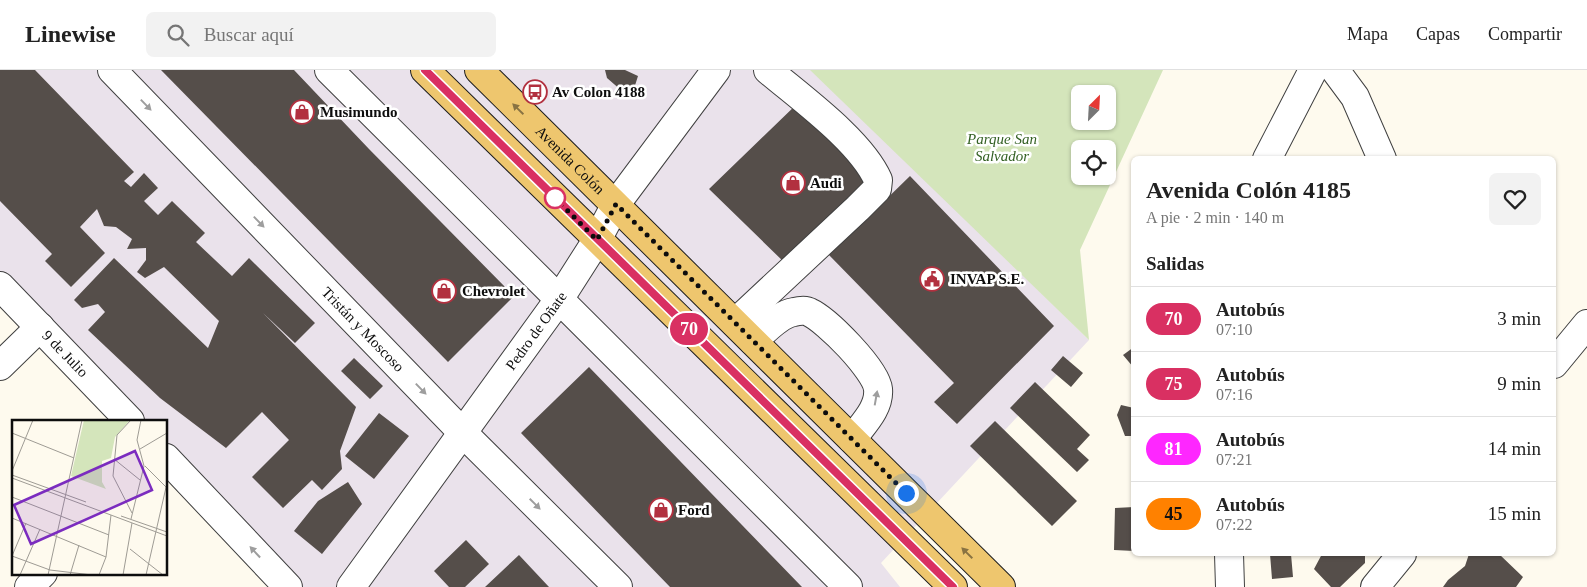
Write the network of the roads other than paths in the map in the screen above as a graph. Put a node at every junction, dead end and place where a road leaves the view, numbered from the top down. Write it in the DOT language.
graph roads {
  1 [pos="112,70"];
  2 [pos="329,70"];
  3 [pos="425,70"];
  4 [pos="479,70"];
  5 [pos="716,70"];
  6 [pos="768,70"];
  7 [pos="1314,70"];
  8 [pos="1335,70"];
  9 [pos="1268,156"];
  10 [pos="1381,156"];
  11 [pos="616,204"];
  12 [pos="597,240"];
  13 [pos="0,286"];
  14 [pos="560,298"];
  15 [pos="1587,324"];
  16 [pos="40,327"];
  17 [pos="744,332"];
  18 [pos="1556,362"];
  19 [pos="0,366"];
  20 [pos="129,420"];
  21 [pos="463,432"];
  22 [pos="852,439"];
  23 [pos="168,461"];
  24 [pos="1229,556"];
  25 [pos="1400,556"];
  26 [pos="42,574"];
  27 [pos="28,587"];
  28 [pos="288,587"];
  29 [pos="351,587"];
  30 [pos="618,587"];
  31 [pos="848,587"];
  32 [pos="953,587"];
  33 [pos="1002,587"];
  34 [pos="1230,587"];
  35 [pos="1375,587"];
  1 -- 21 [label="street, Tristán y Moscoso, one-way"];
  2 -- 14 [label="street"];
  3 -- 12 [label="main road"];
  11 -- 4 [label="main road, Avenida Colón, one-way"];
  5 -- 11 [label="street, Pedro de Oñate"];
  6 -- 17 [label="street"];
  7 -- 9 [label="street"];
  8 -- 10 [label="street"];
  11 -- 12 [label="street, Pedro de Oñate"];
  11 -- 17 [label="main road, Avenida Colón"];
  12 -- 14 [label="street, Pedro de Oñate"];
  12 -- 32 [label="main road"];
  13 -- 16 [label="street, 9 de Julio"];
  14 -- 21 [label="street, Pedro de Oñate"];
  14 -- 31 [label="street"];
  15 -- 18 [label="street"];
  16 -- 19 [label="street"];
  16 -- 20 [label="street, 9 de Julio"];
  17 -- 22 [label="main road, Avenida Colón"];
  22 -- 17 [label="street, one-way"];
  21 -- 29 [label="street, Pedro de Oñate"];
  21 -- 30 [label="street, Tristán y Moscoso, one-way"];
  33 -- 22 [label="main road, Avenida Colón, one-way"];
  28 -- 23 [label="street, one-way"];
  24 -- 34 [label="street"];
  25 -- 35 [label="street"];
  26 -- 27 [label="street"];
}
